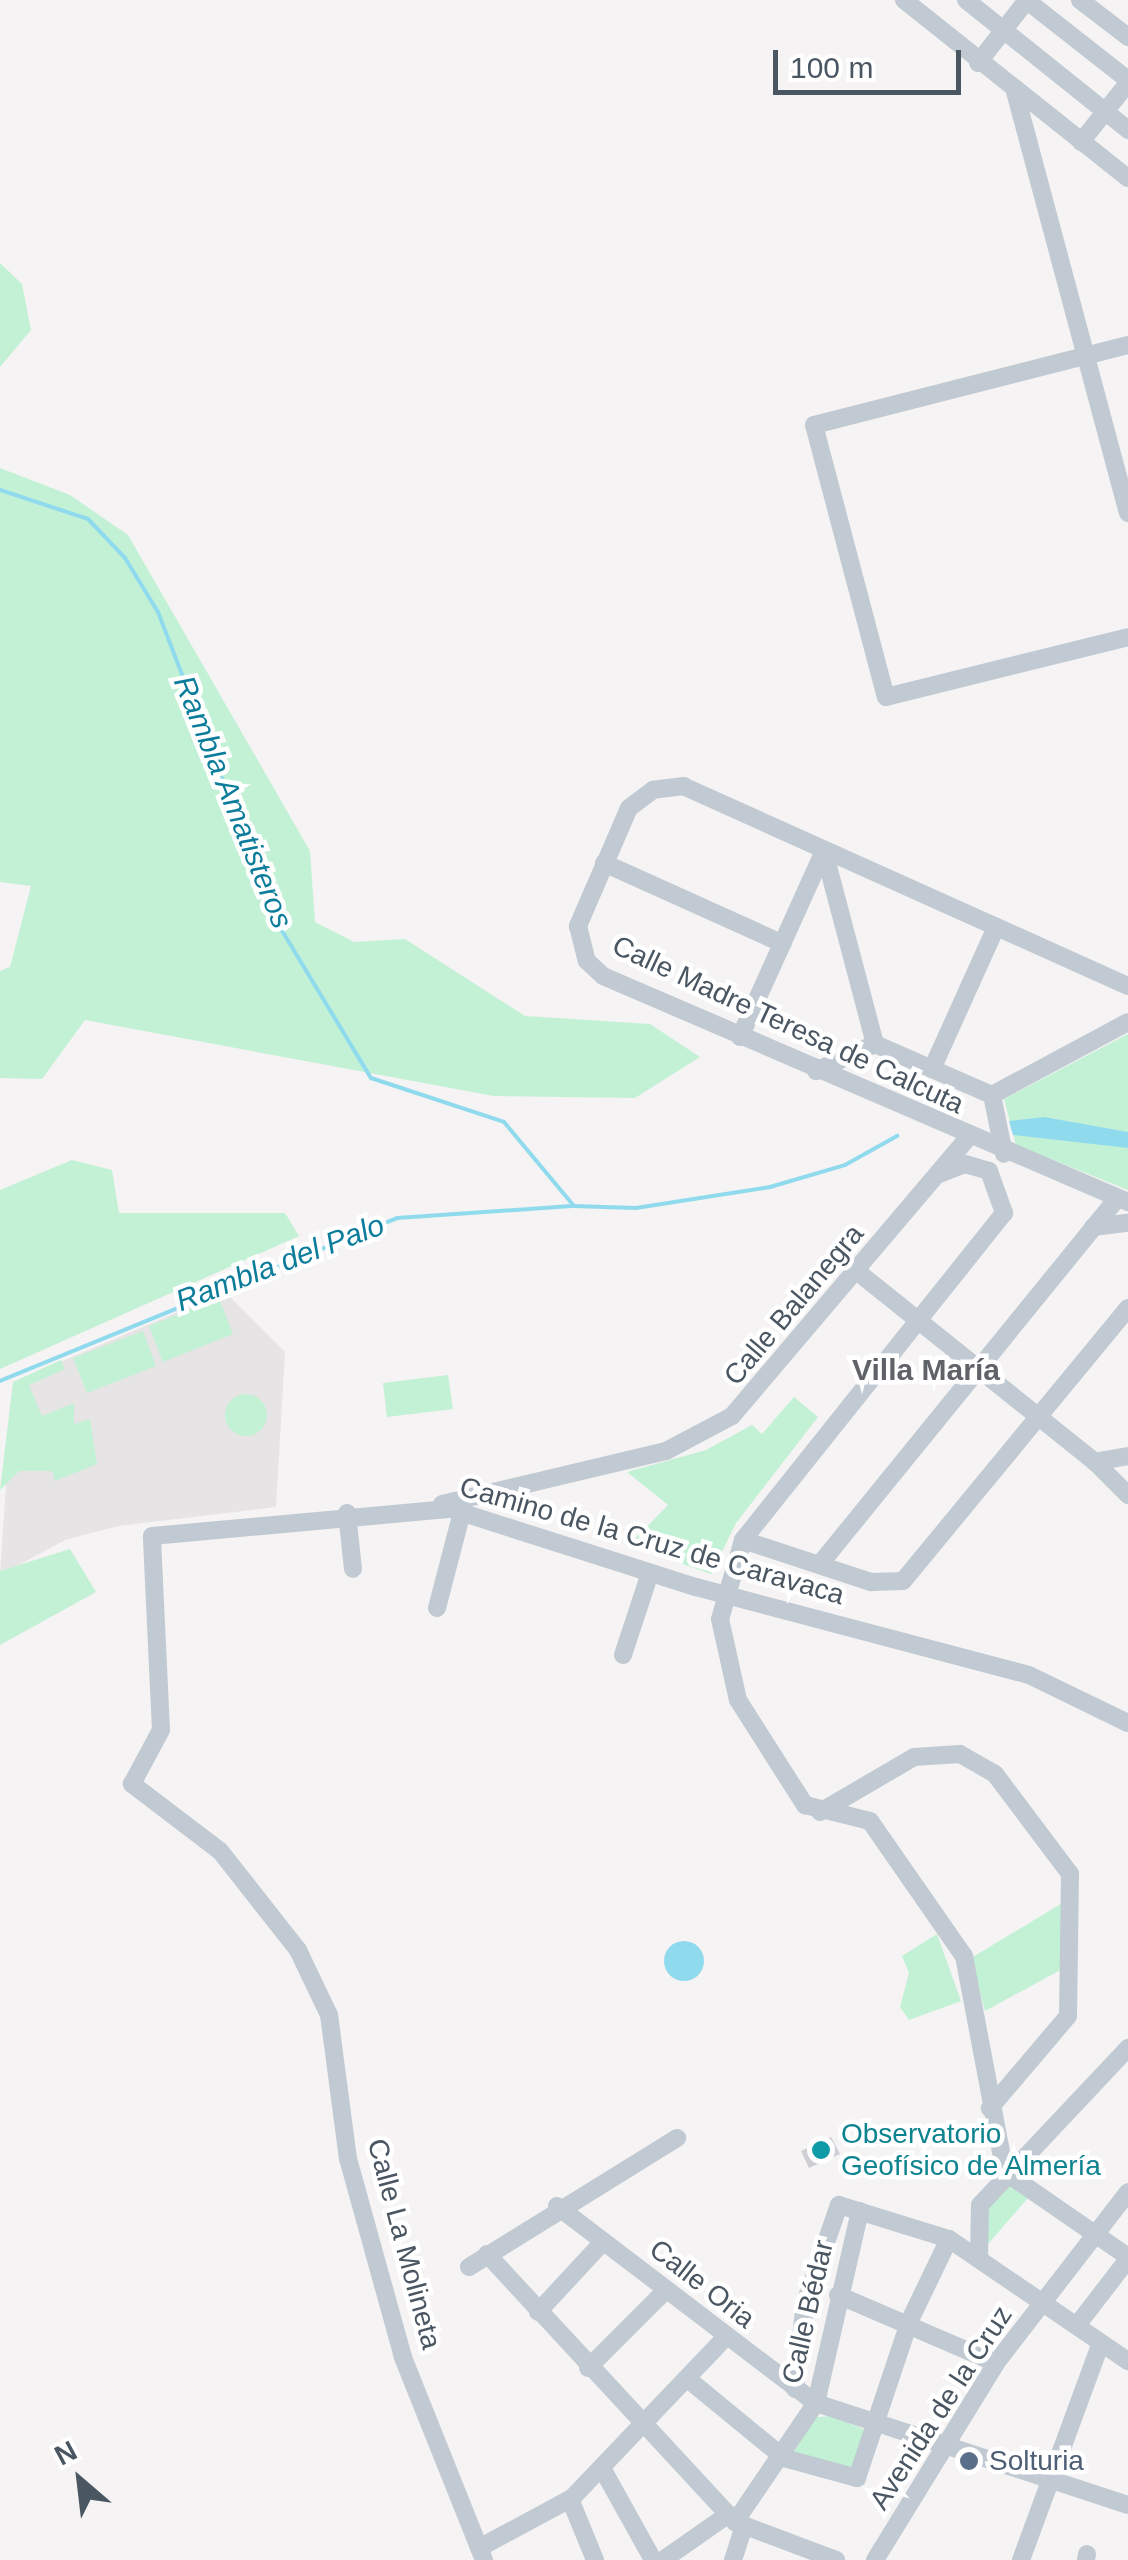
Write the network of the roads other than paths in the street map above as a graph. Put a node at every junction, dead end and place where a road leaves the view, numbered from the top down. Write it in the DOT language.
graph roads {
  1 [pos="904,0"];
  2 [pos="966,0"];
  3 [pos="1027,0"];
  4 [pos="1080,0"];
  5 [pos="1005,29"];
  6 [pos="1128,37"];
  7 [pos="978,63"];
  8 [pos="1128,81"];
  9 [pos="1014,88"];
  10 [pos="1105,111"];
  11 [pos="1050,116"];
  12 [pos="1128,130"];
  13 [pos="1029,138"];
  14 [pos="1082,142"];
  15 [pos="1128,178"];
  16 [pos="1128,345"];
  17 [pos="1086,356"];
  18 [pos="1128,514"];
  19 [pos="1128,637"];
  20 [pos="824,851"];
  21 [pos="604,863"];
  22 [pos="996,927"];
  23 [pos="782,944"];
  24 [pos="1128,986"];
  25 [pos="1128,1022"];
  26 [pos="740,1037"];
  27 [pos="875,1044"];
  28 [pos="932,1069"];
  29 [pos="816,1070"];
  30 [pos="992,1095"];
  31 [pos="967,1139"];
  32 [pos="1004,1154"];
  33 [pos="939,1174"];
  34 [pos="1122,1200"];
  35 [pos="1128,1223"];
  36 [pos="1093,1227"];
  37 [pos="859,1273"];
  38 [pos="1128,1308"];
  39 [pos="918,1320"];
  40 [pos="978,1370"];
  41 [pos="1037,1416"];
  42 [pos="1095,1462"];
  43 [pos="1124,1463"];
  44 [pos="511,1490"];
  45 [pos="1128,1495"];
  46 [pos="415,1508"];
  47 [pos="462,1512"];
  48 [pos="347,1513"];
  49 [pos="531,1536"];
  50 [pos="743,1540"];
  51 [pos="148,1541"];
  52 [pos="820,1564"];
  53 [pos="353,1568"];
  54 [pos="650,1573"];
  55 [pos="722,1594"];
  56 [pos="437,1608"];
  57 [pos="623,1656"];
  58 [pos="1128,1724"];
  59 [pos="820,1812"];
  60 [pos="1127,2051"];
  61 [pos="990,2108"];
  62 [pos="677,2138"];
  63 [pos="1005,2172"];
  64 [pos="1128,2192"];
  65 [pos="557,2206"];
  66 [pos="860,2211"];
  67 [pos="1095,2236"];
  68 [pos="949,2239"];
  69 [pos="602,2243"];
  70 [pos="487,2254"];
  71 [pos="979,2257"];
  72 [pos="1128,2258"];
  73 [pos="469,2267"];
  74 [pos="666,2290"];
  75 [pos="838,2295"];
  76 [pos="1048,2298"];
  77 [pos="538,2312"];
  78 [pos="910,2320"];
  79 [pos="1078,2324"];
  80 [pos="726,2338"];
  81 [pos="1101,2343"];
  82 [pos="1128,2361"];
  83 [pos="996,2363"];
  84 [pos="588,2368"];
  85 [pos="689,2380"];
  86 [pos="795,2389"];
  87 [pos="816,2402"];
  88 [pos="874,2422"];
  89 [pos="644,2425"];
  90 [pos="946,2447"];
  91 [pos="784,2458"];
  92 [pos="603,2470"];
  93 [pos="1046,2479"];
  94 [pos="570,2499"];
  95 [pos="1128,2504"];
  96 [pos="736,2522"];
  97 [pos="482,2554"];
  98 [pos="594,2560"];
  99 [pos="653,2560"];
  100 [pos="663,2560"];
  101 [pos="733,2560"];
  102 [pos="836,2560"];
  103 [pos="874,2560"];
  104 [pos="1021,2560"];
  1 -- 7 [label="street"];
  2 -- 5 [label="street"];
  3 -- 5 [label="street"];
  3 -- 8 [label="street"];
  4 -- 6 [label="street"];
  5 -- 7 [label="street"];
  5 -- 10 [label="street"];
  7 -- 9 [label="street"];
  8 -- 10 [label="street"];
  9 -- 11 [label="street"];
  9 -- 13 [label="street"];
  10 -- 12 [label="street"];
  10 -- 14 [label="street"];
  11 -- 13 [label="street"];
  11 -- 14 [label="street"];
  13 -- 17 [label="street"];
  14 -- 15 [label="street"];
  16 -- 17 [label="street"];
  17 -- 18 [label="street"];
  17 -- 19 [label="street"];
  20 -- 21 [label="street, Calle Madre Teresa de Calcuta"];
  20 -- 22 [label="street, Calle Madre Teresa de Calcuta"];
  20 -- 23 [label="street"];
  20 -- 27 [label="street"];
  21 -- 23 [label="street"];
  21 -- 26 [label="street, Calle Madre Teresa de Calcuta"];
  22 -- 24 [label="street, Calle Madre Teresa de Calcuta"];
  22 -- 28 [label="street"];
  23 -- 26 [label="street"];
  25 -- 30 [label="street"];
  26 -- 29 [label="street, Calle Madre Teresa de Calcuta"];
  27 -- 28 [label="street"];
  27 -- 29 [label="street"];
  28 -- 30 [label="street"];
  29 -- 31 [label="street, Calle Madre Teresa de Calcuta"];
  30 -- 32 [label="street"];
  31 -- 32 [label="street, Calle Madre Teresa de Calcuta"];
  31 -- 33 [label="street, Calle Balanegra"];
  32 -- 34 [label="street, Calle Madre Teresa de Calcuta"];
  33 -- 37 [label="street, Calle Balanegra"];
  33 -- 39 [label="street"];
  34 -- 36 [label="street"];
  35 -- 36 [label="street"];
  36 -- 40 [label="street"];
  37 -- 39 [label="street"];
  37 -- 44 [label="street, Calle Balanegra"];
  38 -- 41 [label="street"];
  39 -- 40 [label="street"];
  39 -- 50 [label="street"];
  40 -- 41 [label="street"];
  40 -- 52 [label="street"];
  41 -- 42 [label="street"];
  41 -- 52 [label="street"];
  42 -- 43 [label="street"];
  42 -- 45 [label="street"];
  44 -- 46 [label="street, Calle Balanegra"];
  44 -- 49 [label="street"];
  46 -- 47 [label="street, Camino de la Cruz de Caravaca"];
  46 -- 48 [label="street, Camino de la Cruz de Caravaca"];
  47 -- 49 [label="street, Camino de la Cruz de Caravaca"];
  47 -- 56 [label="street"];
  48 -- 51 [label="street, Camino de la Cruz de Caravaca"];
  48 -- 53 [label="street"];
  49 -- 54 [label="street, Camino de la Cruz de Caravaca"];
  50 -- 52 [label="street"];
  50 -- 55 [label="street"];
  51 -- 97 [label="street, Calle La Molineta"];
  54 -- 55 [label="street, Camino de la Cruz de Caravaca"];
  54 -- 57 [label="street"];
  55 -- 58 [label="street, Camino de la Cruz de Caravaca"];
  55 -- 59 [label="street"];
  59 -- 61 [label="street"];
  59 -- 61 [label="street"];
  60 -- 63 [label="street"];
  61 -- 63 [label="street"];
  62 -- 65 [label="street"];
  63 -- 67 [label="street"];
  63 -- 71 [label="street"];
  64 -- 67 [label="street, Avenida de la Cruz"];
  65 -- 69 [label="street, Calle Oria"];
  65 -- 70 [label="street"];
  66 -- 68 [label="street"];
  66 -- 75 [label="street, Calle Bédar"];
  66 -- 86 [label="street, Calle Bédar"];
  67 -- 72 [label="street"];
  67 -- 76 [label="street, Avenida de la Cruz"];
  68 -- 71 [label="street"];
  68 -- 78 [label="street"];
  69 -- 74 [label="street, Calle Oria"];
  69 -- 77 [label="street"];
  70 -- 73 [label="street"];
  70 -- 77 [label="street"];
  71 -- 76 [label="street"];
  72 -- 79 [label="street"];
  74 -- 80 [label="street, Calle Oria"];
  74 -- 84 [label="street"];
  75 -- 78 [label="street"];
  75 -- 87 [label="street, Calle Bédar"];
  76 -- 79 [label="street"];
  76 -- 83 [label="street, Avenida de la Cruz"];
  77 -- 84 [label="street"];
  78 -- 83 [label="street"];
  78 -- 88 [label="street"];
  79 -- 81 [label="street"];
  80 -- 85 [label="street"];
  80 -- 86 [label="street, Calle Oria"];
  81 -- 82 [label="street"];
  81 -- 93 [label="street"];
  83 -- 90 [label="street, Avenida de la Cruz"];
  84 -- 89 [label="street"];
  85 -- 89 [label="street"];
  85 -- 91 [label="street"];
  86 -- 87 [label="street, Calle Oria"];
  87 -- 88 [label="street, Calle Oria"];
  87 -- 91 [label="street, Calle Bédar"];
  88 -- 90 [label="street, Calle Oria"];
  88 -- 91 [label="street"];
  89 -- 92 [label="street"];
  89 -- 96 [label="street"];
  90 -- 93 [label="street, Calle Oria"];
  90 -- 103 [label="street, Avenida de la Cruz"];
  91 -- 96 [label="street, Calle Bédar"];
  92 -- 94 [label="street"];
  92 -- 99 [label="street"];
  93 -- 95 [label="street, Calle Oria"];
  93 -- 104 [label="street"];
  94 -- 97 [label="street"];
  94 -- 98 [label="street"];
  96 -- 100 [label="street, Calle Bédar"];
  96 -- 101 [label="street"];
  96 -- 102 [label="street"];
}
